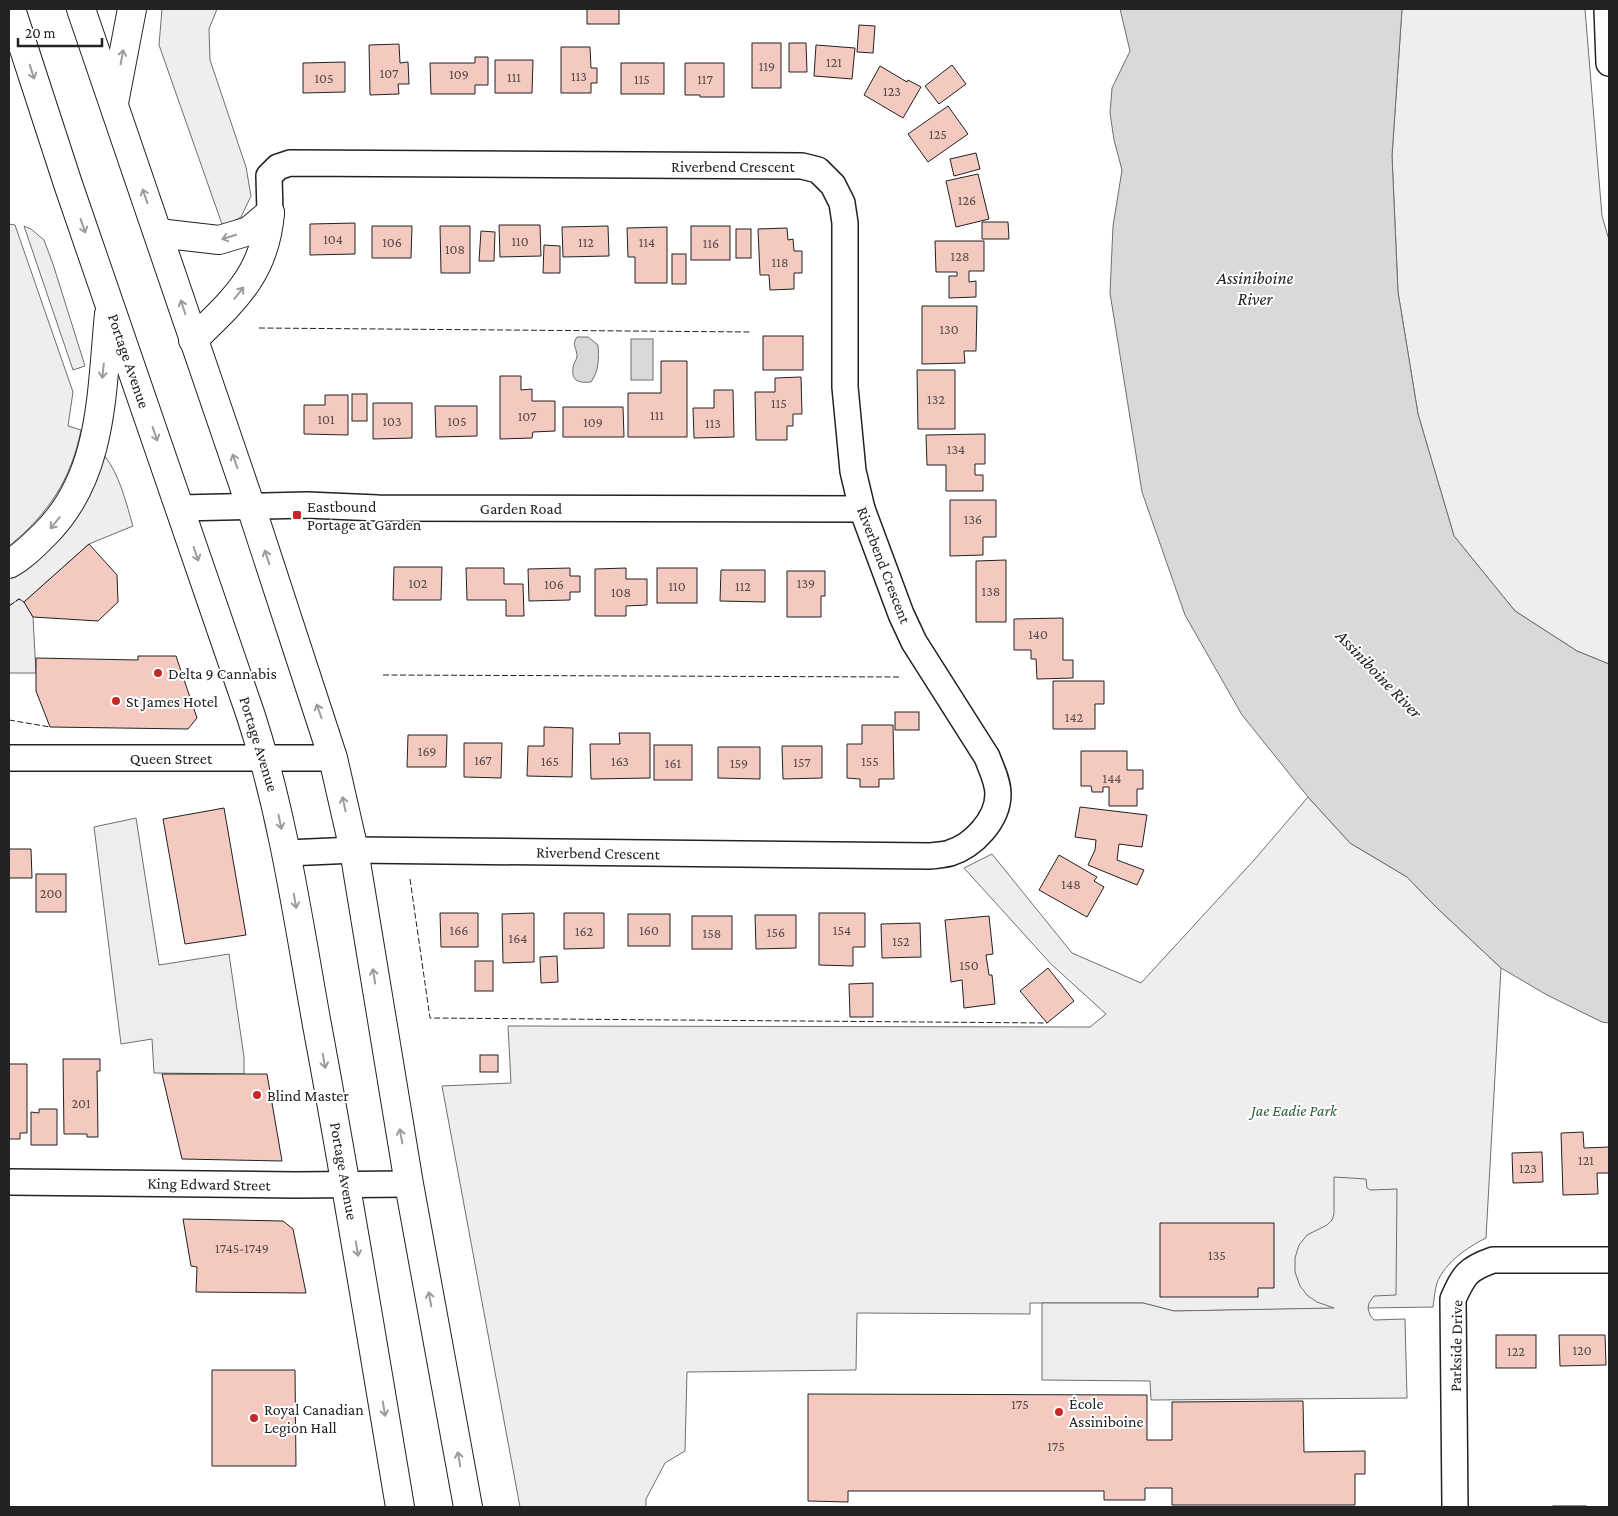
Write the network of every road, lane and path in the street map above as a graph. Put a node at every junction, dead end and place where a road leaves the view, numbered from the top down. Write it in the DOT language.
graph roads {
  1 [pos="11,9"];
  2 [pos="81,9"];
  3 [pos="132,9"];
  4 [pos="1606,9"];
  5 [pos="1609,63"];
  6 [pos="113,105"];
  7 [pos="270,213"];
  8 [pos="158,233"];
  9 [pos="110,306"];
  10 [pos="194,340"];
  11 [pos="251,507"];
  12 [pos="180,508"];
  13 [pos="862,509"];
  14 [pos="9,564"];
  15 [pos="9,758"];
  16 [pos="265,758"];
  17 [pos="334,758"];
  18 [pos="354,850"];
  19 [pos="287,853"];
  20 [pos="9,1182"];
  21 [pos="346,1184"];
  22 [pos="409,1184"];
  23 [pos="1609,1260"];
  24 [pos="400,1507"];
  25 [pos="468,1507"];
  26 [pos="1455,1507"];
  1 -- 9 [label="highway, Portage Avenue, one-way"];
  2 -- 6 [label="highway"];
  6 -- 3 [label="highway, one-way"];
  4 -- 5 [label="street"];
  8 -- 6 [label="highway, one-way"];
  7 -- 8 [label="highway, one-way"];
  10 -- 7 [label="highway, one-way"];
  7 -- 13 [label="street, Riverbend Crescent"];
  10 -- 8 [label="highway, one-way"];
  9 -- 12 [label="highway, Portage Avenue, one-way"];
  9 -- 14 [label="highway, one-way"];
  11 -- 10 [label="highway, one-way"];
  11 -- 12 [label="street, Garden Road"];
  11 -- 13 [label="street, Garden Road"];
  17 -- 11 [label="highway, one-way"];
  12 -- 16 [label="highway, Portage Avenue, one-way"];
  13 -- 18 [label="street, Riverbend Crescent"];
  15 -- 16 [label="street, Queen Street"];
  16 -- 17 [label="street, Queen Street"];
  16 -- 19 [label="highway, Portage Avenue, one-way"];
  18 -- 17 [label="highway, one-way"];
  18 -- 19 [label="street, Riverbend Crescent"];
  22 -- 18 [label="highway, one-way"];
  19 -- 21 [label="highway, Portage Avenue, one-way"];
  20 -- 21 [label="street, King Edward Street"];
  21 -- 22 [label="street, King Edward Street"];
  21 -- 24 [label="highway, Portage Avenue, one-way"];
  25 -- 22 [label="highway, one-way"];
  23 -- 26 [label="street, Parkside Drive"];
}
